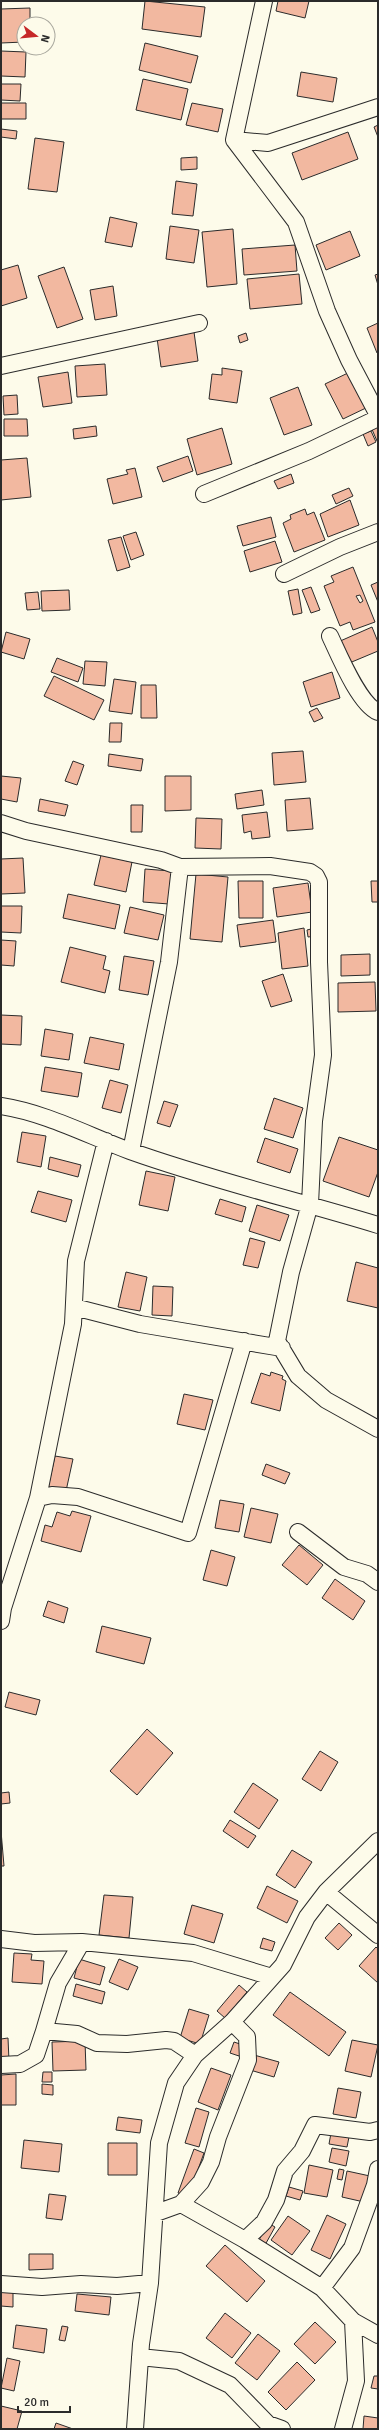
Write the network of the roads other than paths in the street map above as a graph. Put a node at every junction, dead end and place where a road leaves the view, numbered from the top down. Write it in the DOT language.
graph roads {
  1 [pos="264,1"];
  2 [pos="378,107"];
  3 [pos="234,140"];
  4 [pos="199,323"];
  5 [pos="1,366"];
  6 [pos="378,416"];
  7 [pos="204,494"];
  8 [pos="378,532"];
  9 [pos="284,574"];
  10 [pos="330,636"];
  11 [pos="378,712"];
  12 [pos="1,823"];
  13 [pos="180,867"];
  14 [pos="1,1106"];
  15 [pos="106,1141"];
  16 [pos="131,1151"];
  17 [pos="310,1204"];
  18 [pos="378,1225"];
  19 [pos="74,1307"];
  20 [pos="244,1341"];
  21 [pos="282,1348"];
  22 [pos="378,1429"];
  23 [pos="38,1498"];
  24 [pos="298,1532"];
  25 [pos="378,1582"];
  26 [pos="1,1621"];
  27 [pos="378,1840"];
  28 [pos="326,1892"];
  29 [pos="378,1935"];
  30 [pos="1,1939"];
  31 [pos="82,1942"];
  32 [pos="272,1977"];
  33 [pos="232,2022"];
  34 [pos="44,2031"];
  35 [pos="195,2055"];
  36 [pos="1,2064"];
  37 [pos="378,2130"];
  38 [pos="378,2169"];
  39 [pos="181,2204"];
  40 [pos="156,2213"];
  41 [pos="245,2240"];
  42 [pos="150,2283"];
  43 [pos="1,2284"];
  44 [pos="322,2288"];
  45 [pos="353,2321"];
  46 [pos="378,2335"];
  47 [pos="140,2356"];
  48 [pos="135,2429"];
  49 [pos="282,2429"];
  50 [pos="343,2429"];
  1 -- 3 [label="street"];
  2 -- 3 [label="street"];
  3 -- 6 [label="street"];
  4 -- 5 [label="street"];
  6 -- 7 [label="street"];
  8 -- 9 [label="street"];
  10 -- 11 [label="street"];
  12 -- 13 [label="street"];
  13 -- 16 [label="street"];
  13 -- 17 [label="street"];
  14 -- 15 [label="street"];
  15 -- 16 [label="street"];
  15 -- 19 [label="street"];
  16 -- 17 [label="street"];
  17 -- 18 [label="street"];
  17 -- 21 [label="street"];
  19 -- 20 [label="street"];
  19 -- 23 [label="street"];
  20 -- 21 [label="street"];
  20 -- 23 [label="street"];
  21 -- 22 [label="street"];
  23 -- 26 [label="street"];
  24 -- 25 [label="street"];
  27 -- 28 [label="street"];
  28 -- 29 [label="street"];
  28 -- 32 [label="street"];
  30 -- 31 [label="street"];
  31 -- 32 [label="street"];
  31 -- 34 [label="street"];
  32 -- 33 [label="street"];
  33 -- 35 [label="street"];
  33 -- 39 [label="street"];
  34 -- 35 [label="street"];
  34 -- 36 [label="street"];
  35 -- 40 [label="street"];
  37 -- 41 [label="street"];
  38 -- 44 [label="street"];
  39 -- 40 [label="street"];
  39 -- 41 [label="street"];
  40 -- 42 [label="street"];
  41 -- 44 [label="street"];
  42 -- 43 [label="street"];
  42 -- 47 [label="street"];
  44 -- 45 [label="street"];
  45 -- 46 [label="street"];
  45 -- 50 [label="street"];
  47 -- 48 [label="street"];
  47 -- 49 [label="street"];
}
